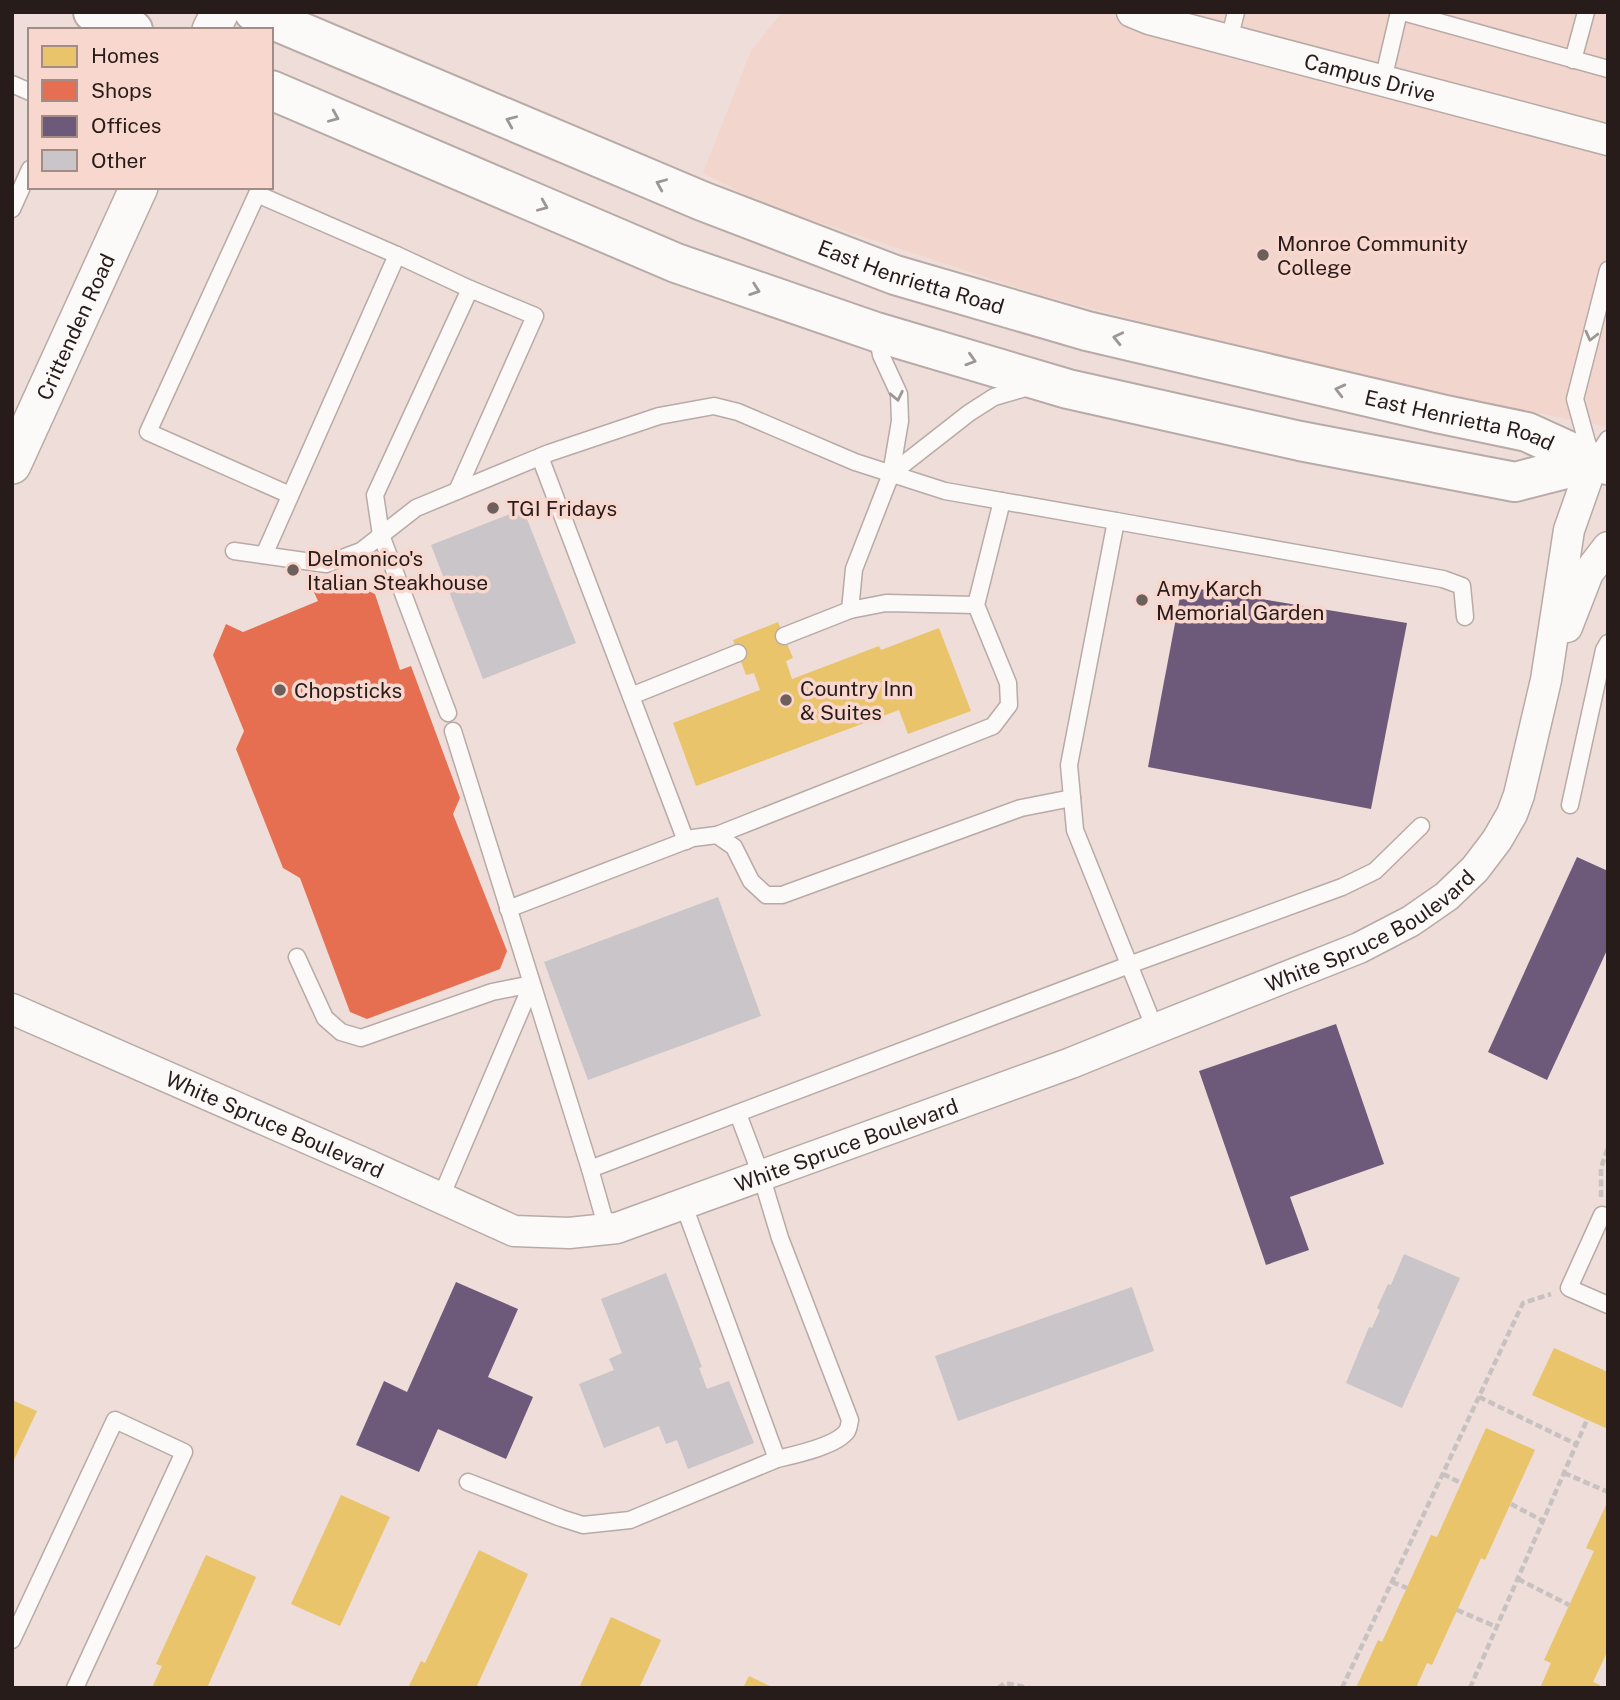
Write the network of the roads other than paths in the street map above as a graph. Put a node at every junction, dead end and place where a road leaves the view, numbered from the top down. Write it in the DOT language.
graph roads {
  1 [pos="93,12"];
  2 [pos="220,12"];
  3 [pos="254,12"];
  4 [pos="1132,12"];
  5 [pos="1401,12"];
  6 [pos="1586,12"];
  7 [pos="1437,17"];
  8 [pos="1233,26"];
  9 [pos="129,28"];
  10 [pos="212,28"];
  11 [pos="1573,60"];
  12 [pos="1608,69"];
  13 [pos="1383,80"];
  14 [pos="12,84"];
  15 [pos="28,91"];
  16 [pos="273,91"];
  17 [pos="1608,140"];
  18 [pos="28,173"];
  19 [pos="138,189"];
  20 [pos="12,209"];
  21 [pos="397,256"];
  22 [pos="1608,270"];
  23 [pos="470,289"];
  24 [pos="876,332"];
  25 [pos="1048,383"];
  26 [pos="22,424"];
  27 [pos="1603,455"];
  28 [pos="540,457"];
  29 [pos="12,464"];
  30 [pos="891,474"];
  31 [pos="457,491"];
  32 [pos="290,495"];
  33 [pos="1002,501"];
  34 [pos="1116,521"];
  35 [pos="381,535"];
  36 [pos="1608,547"];
  37 [pos="234,551"];
  38 [pos="264,555"];
  39 [pos="976,605"];
  40 [pos="850,610"];
  41 [pos="1465,618"];
  42 [pos="784,636"];
  43 [pos="1608,643"];
  44 [pos="738,653"];
  45 [pos="1546,680"];
  46 [pos="631,695"];
  47 [pos="448,713"];
  48 [pos="453,731"];
  49 [pos="1072,798"];
  50 [pos="1570,806"];
  51 [pos="1421,826"];
  52 [pos="717,835"];
  53 [pos="686,841"];
  54 [pos="508,909"];
  55 [pos="297,957"];
  56 [pos="1129,965"];
  57 [pos="532,984"];
  58 [pos="12,1009"];
  59 [pos="1155,1030"];
  60 [pos="738,1114"];
  61 [pos="590,1169"];
  62 [pos="761,1175"];
  63 [pos="441,1197"];
  64 [pos="683,1203"];
  65 [pos="1605,1217"];
  66 [pos="607,1229"];
  67 [pos="1608,1305"];
  68 [pos="777,1459"];
  69 [pos="468,1482"];
  70 [pos="12,1640"];
  71 [pos="75,1688"];
  1 -- 9 [label="main road"];
  2 -- 10 [label="street"];
  27 -- 3 [label="main road, East Henrietta Road, one-way"];
  4 -- 8 [label="street, Campus Drive"];
  5 -- 7 [label="lane"];
  5 -- 13 [label="lane"];
  6 -- 11 [label="lane"];
  7 -- 11 [label="lane"];
  8 -- 13 [label="street, Campus Drive"];
  11 -- 12 [label="lane"];
  13 -- 17 [label="street, Campus Drive"];
  14 -- 15 [label="lane"];
  16 -- 24 [label="main road, East Henrietta Road, one-way"];
  18 -- 20 [label="lane"];
  19 -- 26 [label="street, Crittenden Road"];
  21 -- 23 [label="lane"];
  21 -- 32 [label="lane"];
  21 -- 32 [label="lane"];
  22 -- 27 [label="lane, one-way"];
  23 -- 31 [label="lane"];
  23 -- 35 [label="lane"];
  24 -- 25 [label="main road, East Henrietta Road, one-way"];
  24 -- 30 [label="lane, one-way"];
  25 -- 27 [label="main road, East Henrietta Road"];
  25 -- 30 [label="lane"];
  26 -- 29 [label="street, Crittenden Road"];
  27 -- 45 [label="street, White Spruce Boulevard"];
  28 -- 30 [label="lane"];
  28 -- 31 [label="lane"];
  28 -- 46 [label="lane"];
  30 -- 33 [label="lane"];
  30 -- 40 [label="lane"];
  31 -- 35 [label="lane"];
  32 -- 38 [label="lane"];
  33 -- 34 [label="lane"];
  33 -- 39 [label="lane"];
  34 -- 41 [label="lane"];
  34 -- 49 [label="lane"];
  35 -- 38 [label="lane"];
  35 -- 47 [label="lane"];
  36 -- 45 [label="street, White Spruce Boulevard"];
  37 -- 38 [label="lane"];
  39 -- 40 [label="lane"];
  39 -- 52 [label="lane"];
  40 -- 42 [label="lane"];
  43 -- 50 [label="lane"];
  44 -- 46 [label="lane"];
  45 -- 59 [label="street, White Spruce Boulevard"];
  46 -- 53 [label="lane"];
  48 -- 54 [label="lane"];
  49 -- 52 [label="lane"];
  49 -- 56 [label="lane"];
  51 -- 56 [label="lane"];
  52 -- 53 [label="lane"];
  53 -- 54 [label="lane"];
  54 -- 57 [label="lane"];
  55 -- 57 [label="lane"];
  56 -- 59 [label="lane"];
  56 -- 60 [label="lane"];
  57 -- 61 [label="lane"];
  57 -- 63 [label="lane"];
  58 -- 63 [label="street, White Spruce Boulevard"];
  59 -- 62 [label="street, White Spruce Boulevard"];
  60 -- 61 [label="lane"];
  60 -- 62 [label="lane"];
  61 -- 66 [label="lane"];
  62 -- 64 [label="street, White Spruce Boulevard"];
  62 -- 68 [label="lane"];
  63 -- 66 [label="street, White Spruce Boulevard"];
  64 -- 66 [label="street, White Spruce Boulevard"];
  64 -- 68 [label="lane"];
  65 -- 67 [label="lane"];
  68 -- 69 [label="lane"];
  70 -- 71 [label="lane"];
}
